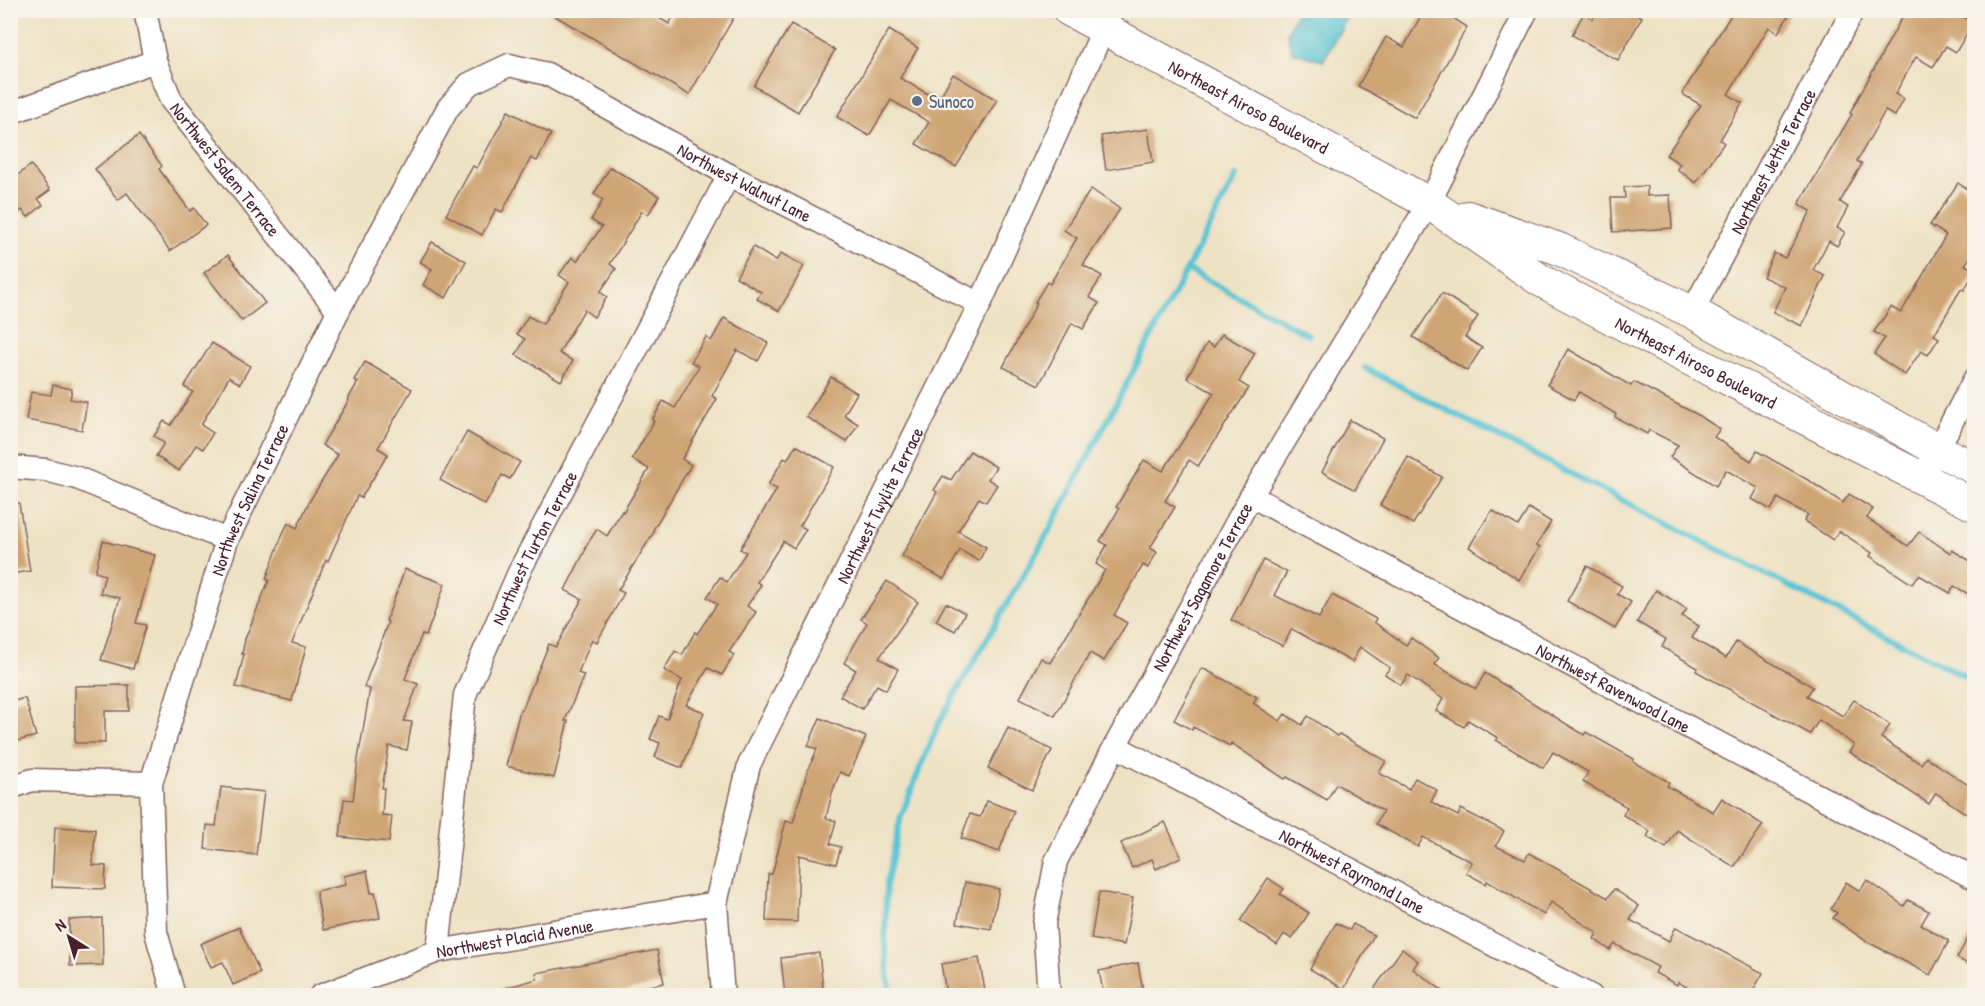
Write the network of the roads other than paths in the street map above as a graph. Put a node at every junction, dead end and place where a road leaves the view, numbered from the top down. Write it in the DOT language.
graph roads {
  1 [pos="145,10"];
  2 [pos="1069,10"];
  3 [pos="1527,10"];
  4 [pos="1853,10"];
  5 [pos="1107,19"];
  6 [pos="155,61"];
  7 [pos="509,65"];
  8 [pos="10,113"];
  9 [pos="729,175"];
  10 [pos="1429,203"];
  11 [pos="980,304"];
  12 [pos="338,311"];
  13 [pos="1692,312"];
  14 [pos="1974,380"];
  15 [pos="1938,450"];
  16 [pos="10,468"];
  17 [pos="1974,468"];
  18 [pos="1923,477"];
  19 [pos="1251,496"];
  20 [pos="1974,505"];
  21 [pos="227,540"];
  22 [pos="1115,746"];
  23 [pos="151,783"];
  24 [pos="10,788"];
  25 [pos="1974,878"];
  26 [pos="716,903"];
  27 [pos="438,951"];
  28 [pos="174,996"];
  29 [pos="320,996"];
  30 [pos="723,996"];
  31 [pos="1049,996"];
  32 [pos="1591,996"];
  1 -- 6 [label="street, Northwest Salem Terrace"];
  2 -- 5 [label="main road, Northeast Airoso Boulevard"];
  3 -- 10 [label="street, Northwest Sagamore Terrace"];
  4 -- 13 [label="street, Northeast Jettie Terrace"];
  5 -- 10 [label="main road, Northeast Airoso Boulevard"];
  5 -- 11 [label="street, Northwest Twylite Terrace"];
  6 -- 8 [label="street"];
  6 -- 12 [label="street, Northwest Salem Terrace"];
  7 -- 9 [label="street, Northwest Walnut Lane"];
  7 -- 12 [label="street, Northwest Salina Terrace"];
  9 -- 11 [label="street, Northwest Walnut Lane"];
  9 -- 27 [label="street, Northwest Turton Terrace"];
  10 -- 13 [label="main road, Northeast Airoso Boulevard"];
  10 -- 18 [label="main road, Northeast Airoso Boulevard"];
  10 -- 19 [label="street, Northwest Sagamore Terrace"];
  11 -- 26 [label="street, Northwest Twylite Terrace"];
  12 -- 21 [label="street, Northwest Salina Terrace"];
  13 -- 15 [label="main road, Northeast Airoso Boulevard"];
  14 -- 15 [label="street"];
  15 -- 17 [label="main road, Northeast Airoso Boulevard"];
  15 -- 18 [label="street"];
  16 -- 21 [label="street"];
  18 -- 20 [label="main road, Northeast Airoso Boulevard"];
  19 -- 22 [label="street, Northwest Sagamore Terrace"];
  19 -- 25 [label="street, Northwest Ravenwood Lane"];
  21 -- 23 [label="street, Northwest Salina Terrace"];
  22 -- 31 [label="street, Northwest Sagamore Terrace"];
  22 -- 32 [label="street, Northwest Raymond Lane"];
  23 -- 24 [label="street"];
  23 -- 28 [label="street, Northwest Salina Terrace"];
  26 -- 27 [label="street, Northwest Placid Avenue"];
  26 -- 30 [label="street, Northwest Twylite Terrace"];
  27 -- 29 [label="street, Northwest Placid Avenue"];
}
